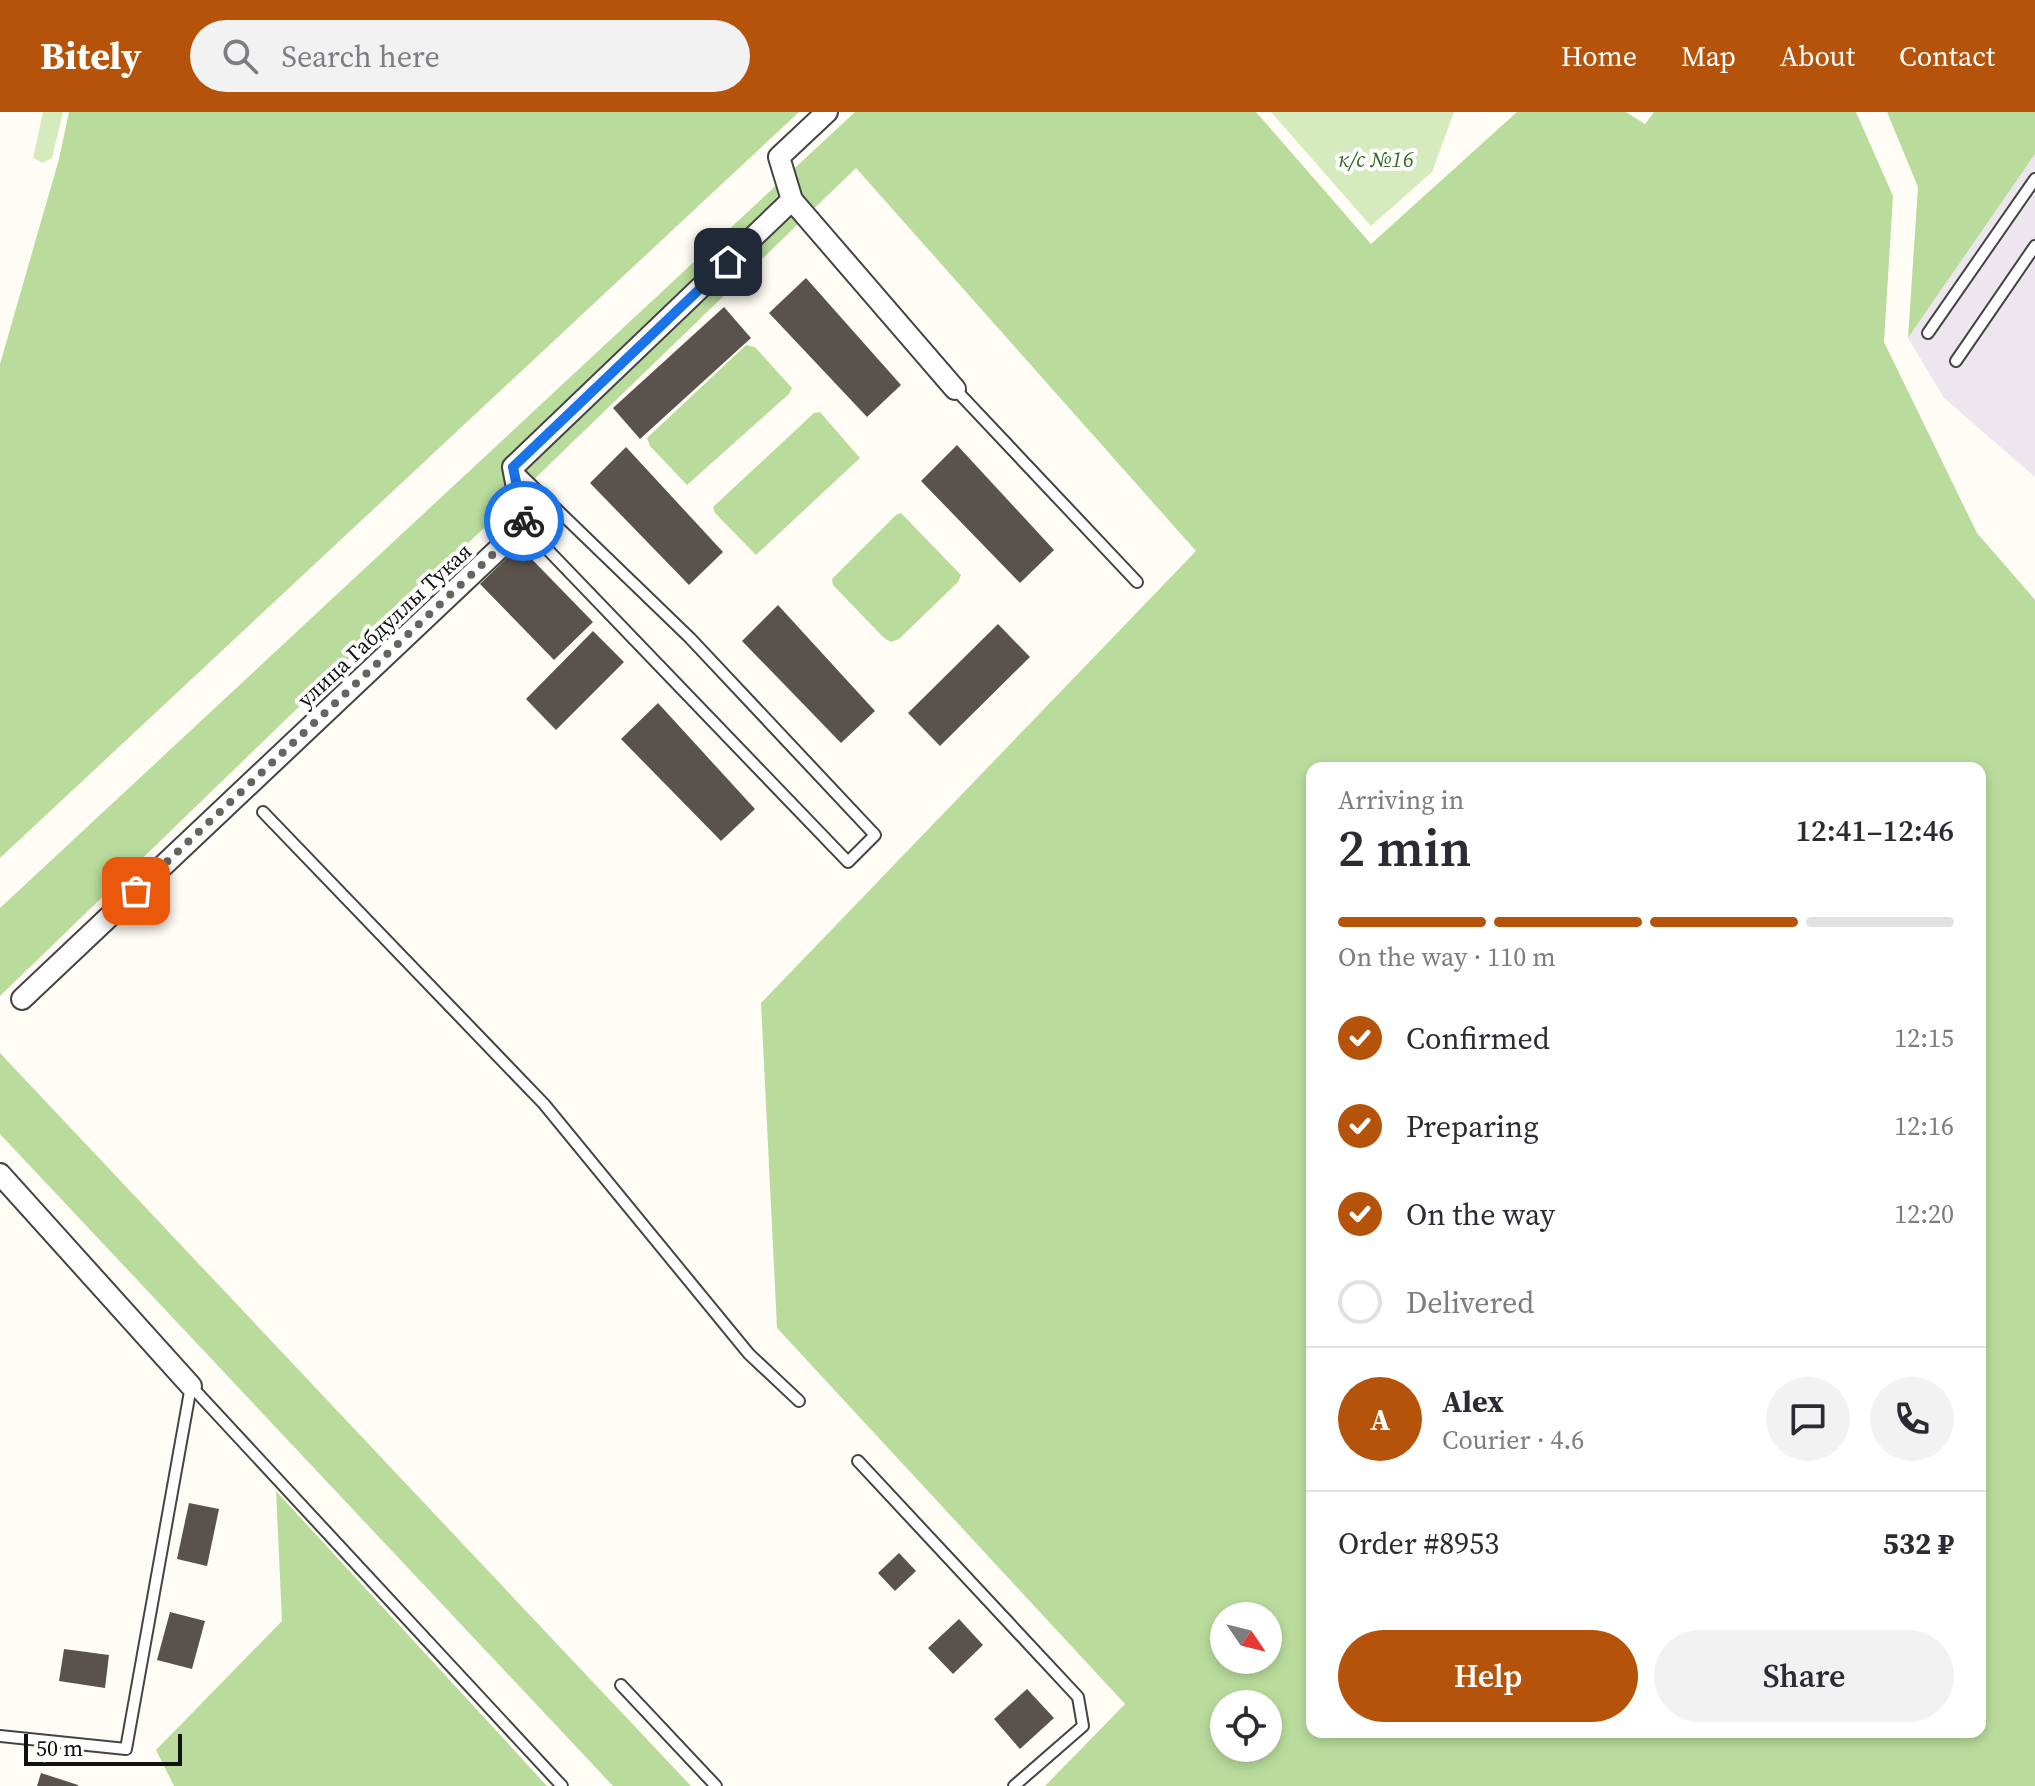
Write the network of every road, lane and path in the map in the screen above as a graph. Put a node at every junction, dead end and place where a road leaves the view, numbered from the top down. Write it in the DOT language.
graph roads {
  1 [pos="827,112"];
  2 [pos="2035,179"];
  3 [pos="792,200"];
  4 [pos="2035,246"];
  5 [pos="1928,333"];
  6 [pos="1956,361"];
  7 [pos="955,389"];
  8 [pos="513,467"];
  9 [pos="524,525"];
  10 [pos="1137,582"];
  11 [pos="263,812"];
  12 [pos="22,999"];
  13 [pos="0,1174"];
  14 [pos="191,1386"];
  15 [pos="799,1401"];
  16 [pos="858,1461"];
  17 [pos="621,1685"];
  18 [pos="0,1736"];
  19 [pos="562,1786"];
  20 [pos="716,1786"];
  21 [pos="1014,1786"];
  1 -- 3 [label="street"];
  2 -- 5 [label="lane"];
  3 -- 7 [label="street"];
  3 -- 8 [label="street"];
  4 -- 6 [label="lane"];
  7 -- 10 [label="lane"];
  8 -- 9 [label="street"];
  8 -- 9 [label="lane"];
  9 -- 12 [label="street, улица Габдуллы Тукая"];
  11 -- 15 [label="lane"];
  13 -- 14 [label="street"];
  14 -- 18 [label="lane"];
  14 -- 19 [label="lane"];
  16 -- 21 [label="lane"];
  17 -- 20 [label="lane"];
}
